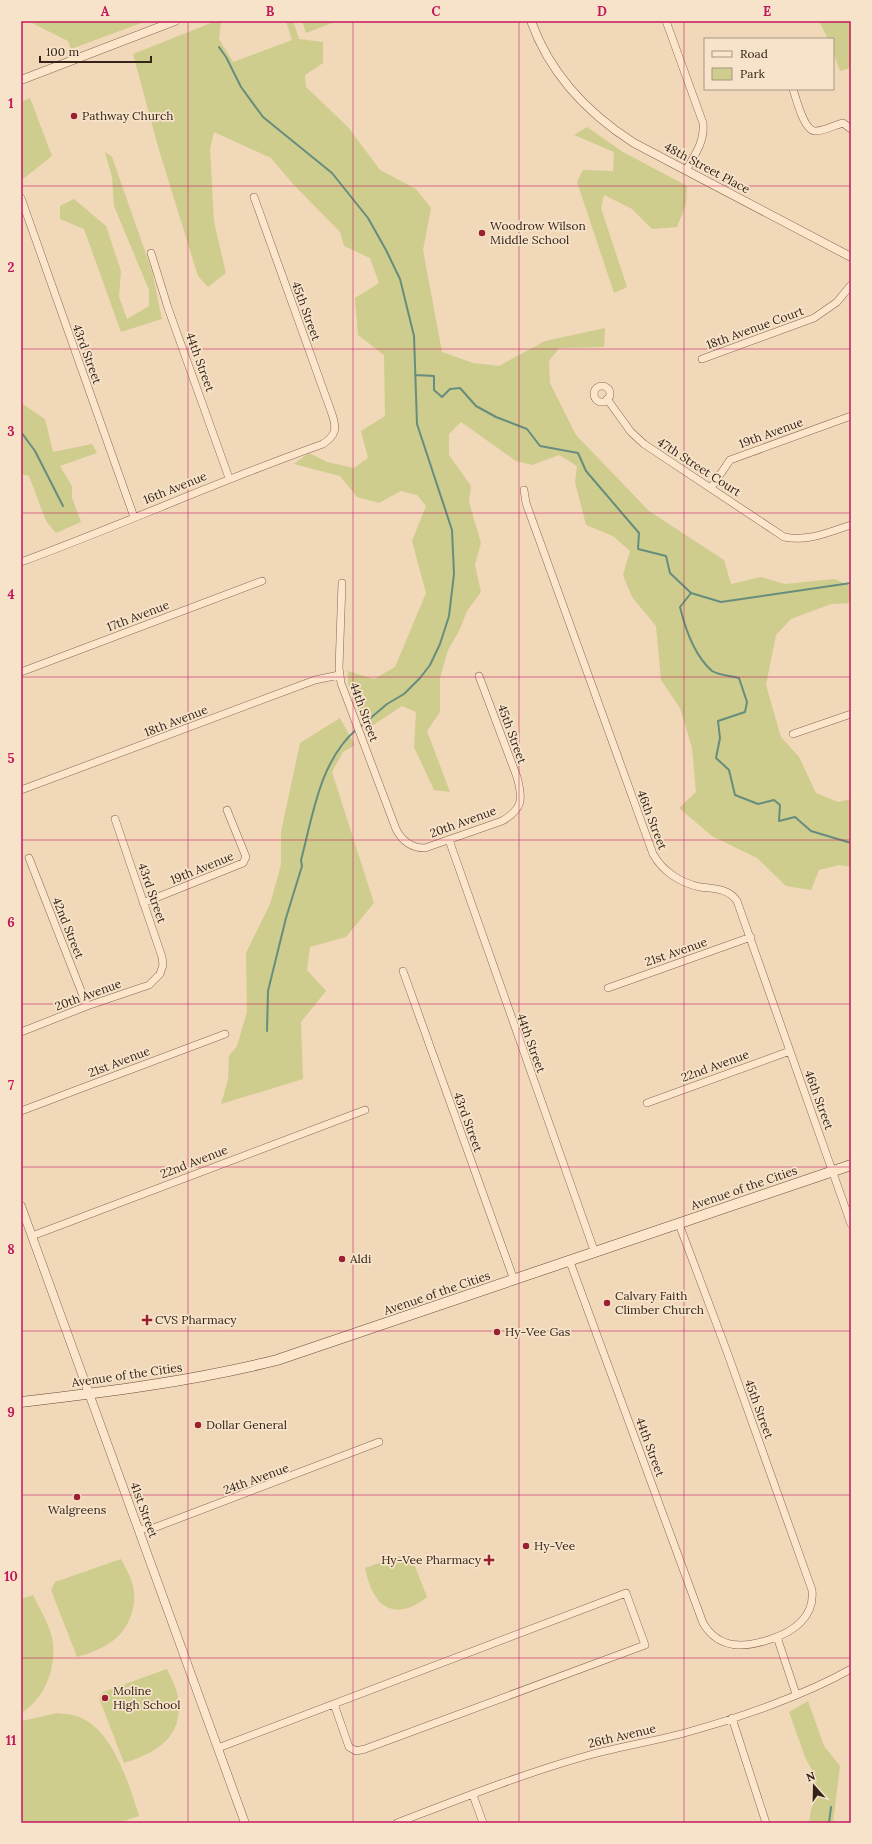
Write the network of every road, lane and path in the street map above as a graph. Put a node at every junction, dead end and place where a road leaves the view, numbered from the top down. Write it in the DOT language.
graph roads {
  1 [pos="175,21"];
  2 [pos="531,21"];
  3 [pos="666,21"];
  4 [pos="21,80"];
  5 [pos="793,90"];
  6 [pos="851,129"];
  7 [pos="686,170"];
  8 [pos="254,197"];
  9 [pos="21,198"];
  10 [pos="152,253"];
  11 [pos="849,254"];
  12 [pos="851,285"];
  13 [pos="702,359"];
  14 [pos="607,399"];
  15 [pos="851,416"];
  16 [pos="335,432"];
  17 [pos="229,478"];
  18 [pos="711,488"];
  19 [pos="524,490"];
  20 [pos="134,517"];
  21 [pos="851,525"];
  22 [pos="21,562"];
  23 [pos="262,581"];
  24 [pos="342,583"];
  25 [pos="21,672"];
  26 [pos="339,675"];
  27 [pos="479,676"];
  28 [pos="851,714"];
  29 [pos="793,734"];
  30 [pos="21,790"];
  31 [pos="520,800"];
  32 [pos="228,810"];
  33 [pos="115,819"];
  34 [pos="449,840"];
  35 [pos="405,842"];
  36 [pos="28,858"];
  37 [pos="143,903"];
  38 [pos="751,937"];
  39 [pos="403,971"];
  40 [pos="160,974"];
  41 [pos="608,988"];
  42 [pos="87,1006"];
  43 [pos="21,1032"];
  44 [pos="224,1034"];
  45 [pos="790,1051"];
  46 [pos="647,1103"];
  47 [pos="365,1110"];
  48 [pos="21,1111"];
  49 [pos="851,1165"];
  50 [pos="832,1171"];
  51 [pos="21,1206"];
  52 [pos="679,1224"];
  53 [pos="851,1224"];
  54 [pos="32,1236"];
  55 [pos="595,1253"];
  56 [pos="570,1262"];
  57 [pos="514,1280"];
  58 [pos="90,1394"];
  59 [pos="21,1402"];
  60 [pos="379,1442"];
  61 [pos="138,1529"];
  62 [pos="777,1637"];
  63 [pos="851,1669"];
  64 [pos="796,1694"];
  65 [pos="334,1704"];
  66 [pos="732,1718"];
  67 [pos="218,1748"];
  68 [pos="472,1795"];
  69 [pos="245,1823"];
  70 [pos="397,1823"];
  71 [pos="483,1823"];
  72 [pos="766,1823"];
  1 -- 4 [label="street"];
  2 -- 7 [label="street, 48th Street Place"];
  3 -- 7 [label="street"];
  5 -- 6 [label="street"];
  7 -- 11 [label="street, 48th Street Place"];
  8 -- 16 [label="street, 45th Street"];
  9 -- 20 [label="street, 43rd Street"];
  10 -- 17 [label="street, 44th Street"];
  12 -- 13 [label="street, 18th Avenue Court"];
  14 -- 18 [label="street, 47th Street Court"];
  15 -- 18 [label="street, 19th Avenue"];
  16 -- 17 [label="street, 16th Avenue"];
  17 -- 20 [label="street, 16th Avenue"];
  18 -- 21 [label="street, 47th Street Court"];
  19 -- 38 [label="street, 46th Street"];
  20 -- 22 [label="street, 16th Avenue"];
  23 -- 25 [label="street, 17th Avenue"];
  24 -- 26 [label="street, 44th Street"];
  26 -- 30 [label="street, 18th Avenue"];
  26 -- 35 [label="street, 44th Street"];
  27 -- 31 [label="street, 45th Street"];
  28 -- 29 [label="street"];
  31 -- 34 [label="street, 20th Avenue"];
  32 -- 37 [label="street, 19th Avenue"];
  33 -- 37 [label="street, 43rd Street"];
  34 -- 35 [label="street, 20th Avenue"];
  34 -- 55 [label="street, 44th Street"];
  36 -- 42 [label="street, 42nd Street"];
  37 -- 40 [label="street, 43rd Street"];
  38 -- 41 [label="street, 21st Avenue"];
  38 -- 45 [label="street, 46th Street"];
  39 -- 57 [label="street, 43rd Street"];
  40 -- 42 [label="street, 20th Avenue"];
  42 -- 43 [label="street, 20th Avenue"];
  44 -- 48 [label="street, 21st Avenue"];
  45 -- 46 [label="street, 22nd Avenue"];
  45 -- 50 [label="street, 46th Street"];
  47 -- 54 [label="street, 22nd Avenue"];
  49 -- 50 [label="main road, Avenue of the Cities"];
  50 -- 52 [label="main road, Avenue of the Cities"];
  50 -- 53 [label="street, 46th Street"];
  51 -- 54 [label="street, 41st Street"];
  52 -- 55 [label="main road, Avenue of the Cities"];
  52 -- 62 [label="street, 45th Street"];
  54 -- 58 [label="street, 41st Street"];
  55 -- 56 [label="main road, Avenue of the Cities"];
  56 -- 57 [label="main road, Avenue of the Cities"];
  56 -- 62 [label="street, 44th Street"];
  57 -- 58 [label="main road, Avenue of the Cities"];
  58 -- 59 [label="main road, Avenue of the Cities"];
  58 -- 61 [label="street, 41st Street"];
  60 -- 61 [label="street, 24th Avenue"];
  61 -- 67 [label="street, 41st Street"];
  62 -- 64 [label="street"];
  63 -- 64 [label="street, 26th Avenue"];
  64 -- 66 [label="street, 26th Avenue"];
  65 -- 65 [label="street"];
  65 -- 67 [label="street"];
  66 -- 68 [label="street, 26th Avenue"];
  66 -- 72 [label="street"];
  67 -- 69 [label="street, 41st Street"];
  68 -- 70 [label="street, 26th Avenue"];
  68 -- 71 [label="street"];
}
